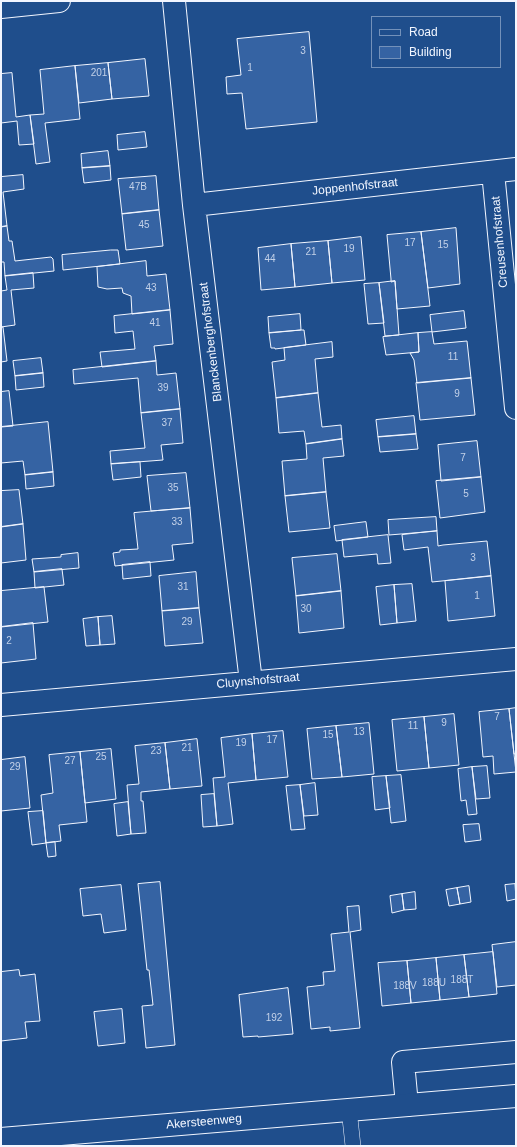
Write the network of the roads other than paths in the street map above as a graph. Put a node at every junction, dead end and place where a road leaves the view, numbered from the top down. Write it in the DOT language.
graph roads {
  1 [pos="59,1"];
  2 [pos="174,1"];
  3 [pos="1,7"];
  4 [pos="516,169"];
  5 [pos="493,172"];
  6 [pos="194,205"];
  7 [pos="516,408"];
  8 [pos="516,659"];
  9 [pos="251,682"];
  10 [pos="1,705"];
  11 [pos="516,1052"];
  12 [pos="516,1096"];
  13 [pos="407,1105"];
  14 [pos="349,1109"];
  15 [pos="1,1139"];
  16 [pos="353,1146"];
  1 -- 3 [label="street"];
  2 -- 6 [label="street, Blanckenberghofstraat"];
  4 -- 5 [label="street, Joppenhofstraat"];
  5 -- 6 [label="street, Joppenhofstraat"];
  5 -- 7 [label="street, Creusenhofstraat"];
  6 -- 9 [label="street, Blanckenberghofstraat"];
  8 -- 9 [label="street, Cluynshofstraat"];
  9 -- 10 [label="street, Cluynshofstraat"];
  11 -- 13 [label="street"];
  12 -- 13 [label="street, Akersteenweg"];
  13 -- 14 [label="street, Akersteenweg"];
  14 -- 15 [label="street, Akersteenweg"];
  14 -- 16 [label="lane"];
}
